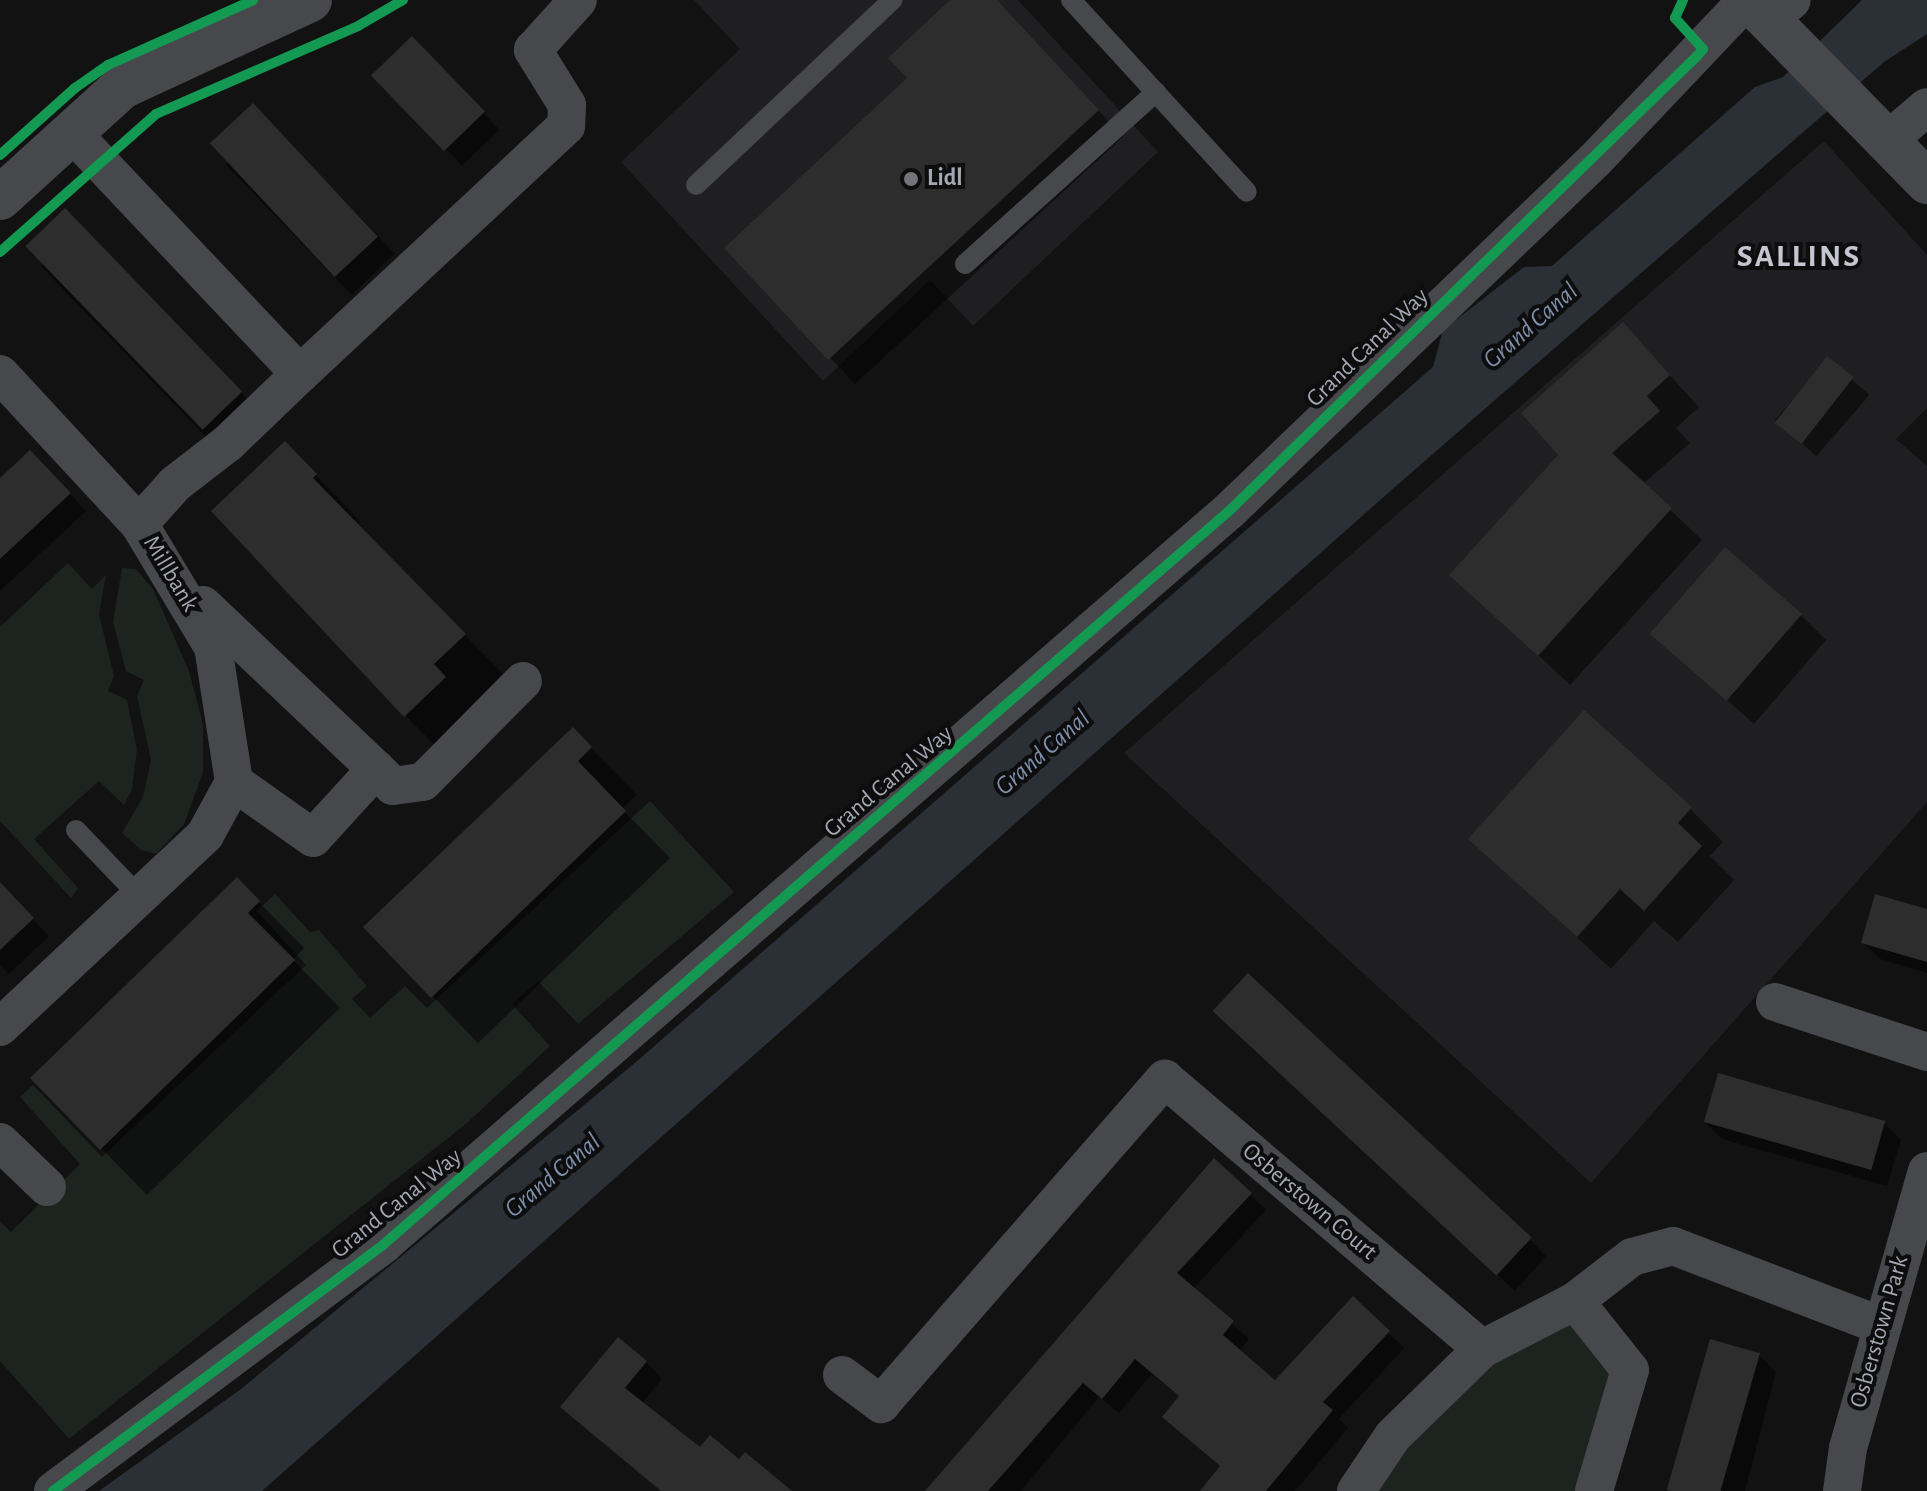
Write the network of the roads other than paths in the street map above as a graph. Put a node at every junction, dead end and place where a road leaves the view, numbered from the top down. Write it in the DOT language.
graph roads {
  1 [pos="310,0"];
  2 [pos="578,0"];
  3 [pos="892,0"];
  4 [pos="1071,0"];
  5 [pos="1769,12"];
  6 [pos="1156,92"];
  7 [pos="1927,107"];
  8 [pos="1872,126"];
  9 [pos="71,132"];
  10 [pos="1927,182"];
  11 [pos="696,185"];
  12 [pos="1247,192"];
  13 [pos="0,198"];
  14 [pos="965,264"];
  15 [pos="0,374"];
  16 [pos="300,374"];
  17 [pos="139,524"];
  18 [pos="170,571"];
  19 [pos="523,681"];
  20 [pos="376,769"];
  21 [pos="234,782"];
  22 [pos="76,830"];
  23 [pos="139,896"];
  24 [pos="1775,1002"];
  25 [pos="0,1027"];
  26 [pos="1927,1052"];
  27 [pos="0,1142"];
  28 [pos="1927,1171"];
  29 [pos="47,1187"];
  30 [pos="1920,1219"];
  31 [pos="1575,1301"];
  32 [pos="1882,1326"];
  33 [pos="1482,1349"];
  34 [pos="842,1375"];
  35 [pos="53,1491"];
  36 [pos="1356,1491"];
  37 [pos="1594,1491"];
  38 [pos="1842,1491"];
  1 -- 9 [label="street"];
  2 -- 16 [label="street, Millbank"];
  3 -- 11 [label="lane"];
  4 -- 6 [label="lane"];
  5 -- 8 [label="street"];
  5 -- 35 [label="street, Grand Canal Way"];
  6 -- 12 [label="lane"];
  6 -- 14 [label="lane"];
  7 -- 8 [label="street"];
  8 -- 10 [label="street"];
  9 -- 13 [label="street"];
  9 -- 16 [label="street"];
  15 -- 17 [label="street"];
  16 -- 17 [label="street, Millbank"];
  17 -- 18 [label="street, Millbank"];
  18 -- 20 [label="street"];
  18 -- 21 [label="street, Millbank"];
  19 -- 20 [label="street"];
  20 -- 21 [label="street"];
  21 -- 23 [label="street"];
  22 -- 23 [label="lane"];
  23 -- 25 [label="street"];
  24 -- 26 [label="street"];
  27 -- 29 [label="street"];
  28 -- 30 [label="street, Osberstown Park"];
  30 -- 32 [label="street, Osberstown Park"];
  31 -- 32 [label="street"];
  31 -- 33 [label="street"];
  31 -- 37 [label="street"];
  32 -- 38 [label="street, Osberstown Park"];
  33 -- 34 [label="street, Osberstown Court"];
  33 -- 36 [label="street"];
}
